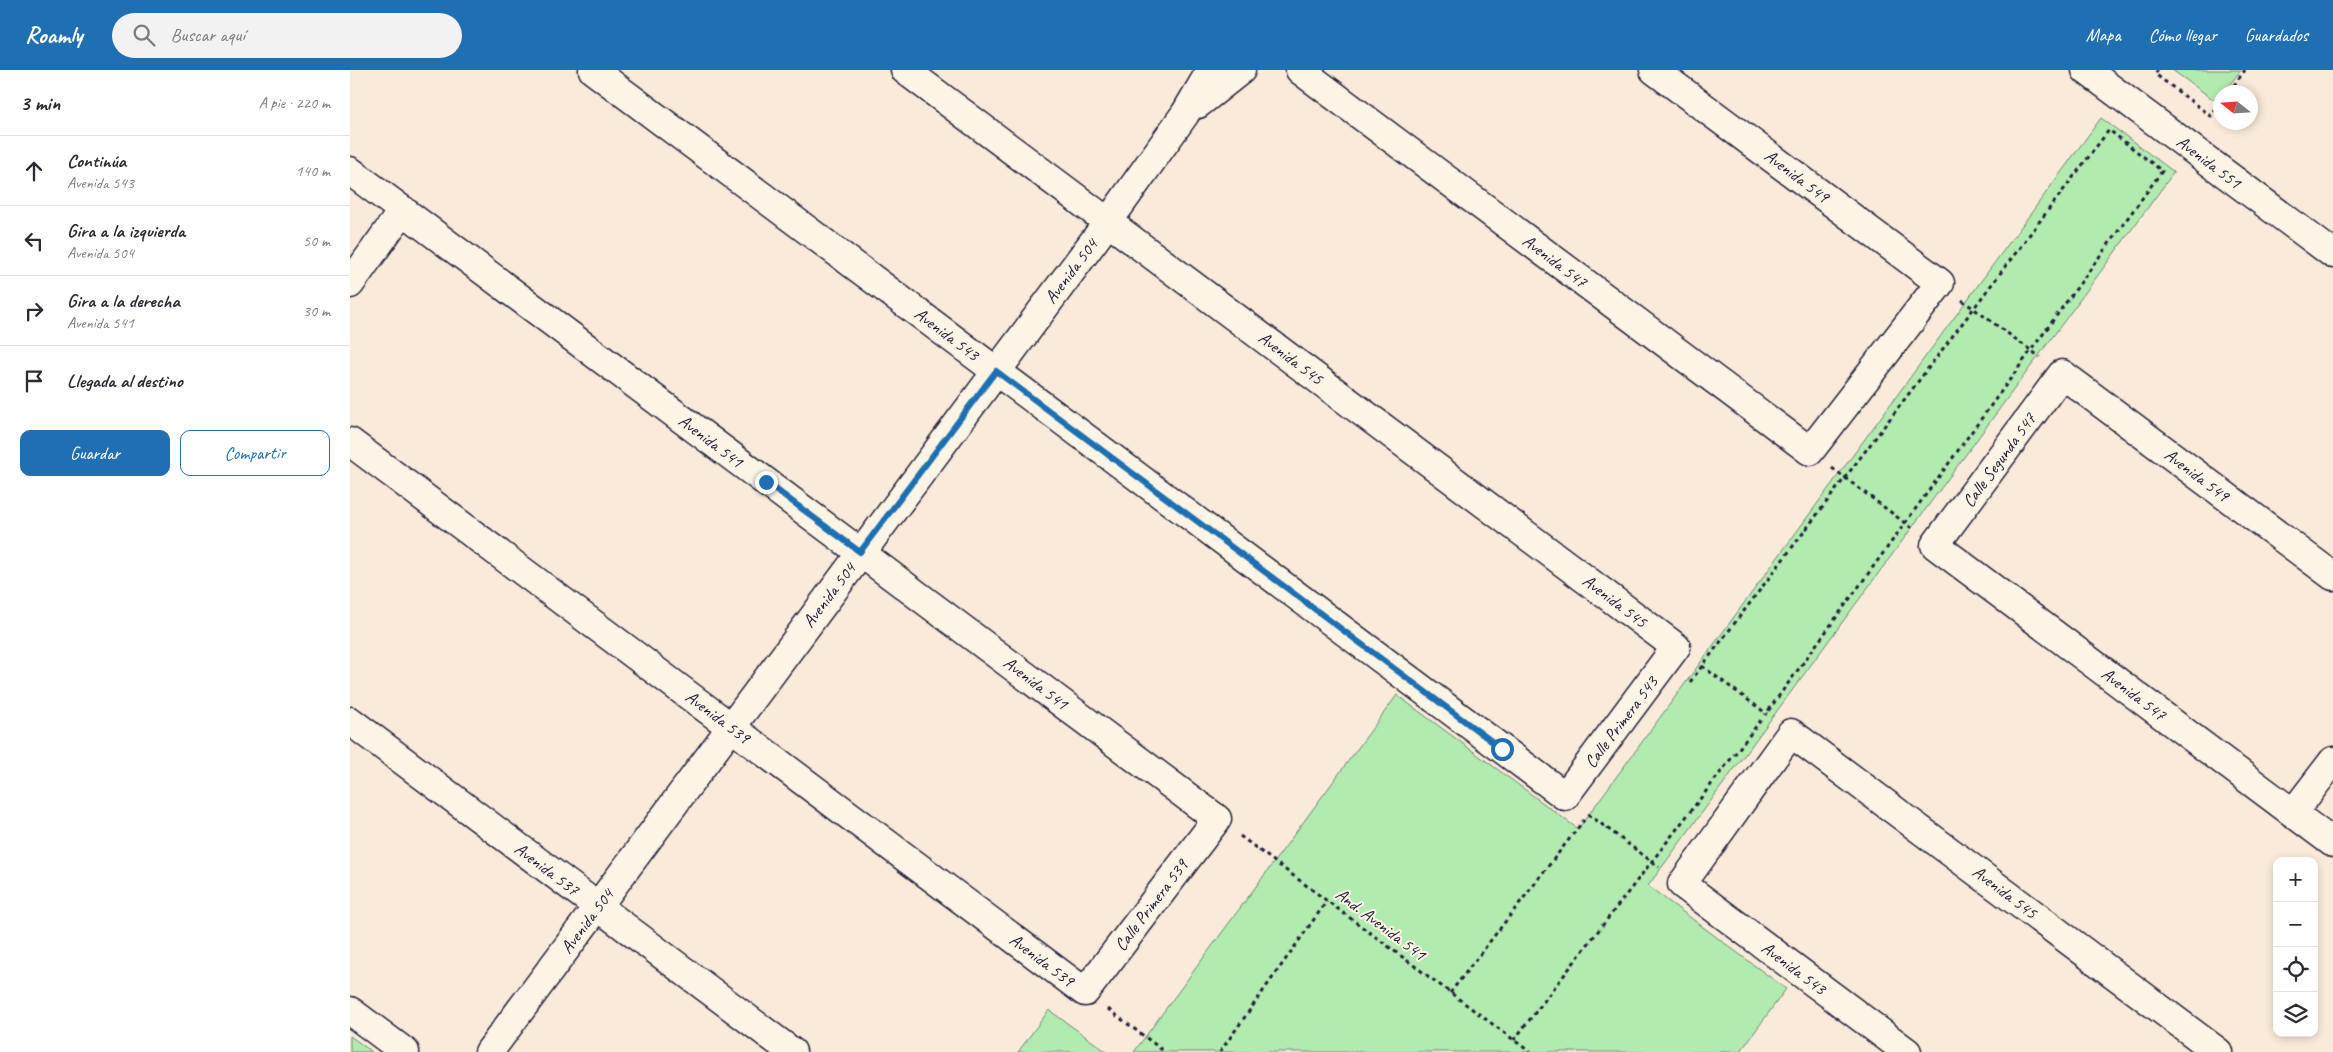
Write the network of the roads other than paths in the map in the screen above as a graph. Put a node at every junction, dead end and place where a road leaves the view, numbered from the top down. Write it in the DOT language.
graph roads {
  1 [pos="593,70"];
  2 [pos="905,70"];
  3 [pos="1211,70"];
  4 [pos="1242,70"];
  5 [pos="1300,70"];
  6 [pos="1654,70"];
  7 [pos="2086,70"];
  8 [pos="1185,114"];
  9 [pos="350,171"];
  10 [pos="403,210"];
  11 [pos="1108,222"];
  12 [pos="2333,254"];
  13 [pos="1940,283"];
  14 [pos="350,284"];
  15 [pos="996,371"];
  16 [pos="2062,374"];
  17 [pos="350,442"];
  18 [pos="1935,545"];
  19 [pos="860,552"];
  20 [pos="2333,576"];
  21 [pos="1676,647"];
  22 [pos="350,722"];
  23 [pos="731,727"];
  24 [pos="2333,761"];
  25 [pos="1565,796"];
  26 [pos="2293,813"];
  27 [pos="1217,818"];
  28 [pos="2333,843"];
  29 [pos="1682,884"];
  30 [pos="598,907"];
  31 [pos="1085,992"];
  32 [pos="350,1011"];
  33 [pos="405,1052"];
  34 [pos="489,1052"];
  35 [pos="792,1052"];
  36 [pos="1907,1052"];
  37 [pos="2218,1052"];
  1 -- 15 [label="street, Avenida 543"];
  2 -- 11 [label="street, Avenida 545"];
  3 -- 8 [label="street, Avenida 504"];
  4 -- 8 [label="street, Avenida 504"];
  5 -- 13 [label="street, Avenida 547"];
  6 -- 13 [label="street, Avenida 549"];
  7 -- 12 [label="street, Avenida 551"];
  8 -- 11 [label="street, Avenida 504"];
  9 -- 10 [label="street, Avenida 541"];
  10 -- 14 [label="street"];
  10 -- 19 [label="street, Avenida 541"];
  11 -- 15 [label="street, Avenida 504"];
  11 -- 21 [label="street, Avenida 545"];
  15 -- 19 [label="street, Avenida 504"];
  15 -- 25 [label="street, Avenida 543"];
  16 -- 18 [label="street, Calle Segunda 547"];
  16 -- 20 [label="street, Avenida 549"];
  17 -- 23 [label="street, Avenida 539"];
  18 -- 26 [label="street, Avenida 547"];
  19 -- 23 [label="street, Avenida 504"];
  19 -- 27 [label="street, Avenida 541"];
  21 -- 25 [label="street, Calle Primera 543"];
  22 -- 30 [label="street, Avenida 537"];
  23 -- 30 [label="street, Avenida 504"];
  23 -- 31 [label="street, Avenida 539"];
  24 -- 26 [label="street"];
  26 -- 28 [label="street, Avenida 547"];
  27 -- 31 [label="street, Calle Primera 539"];
  29 -- 36 [label="street, Avenida 543"];
  29 -- 37 [label="street, Avenida 545"];
  30 -- 34 [label="street, Avenida 504"];
  30 -- 35 [label="street, Avenida 537"];
  32 -- 33 [label="street"];
}
